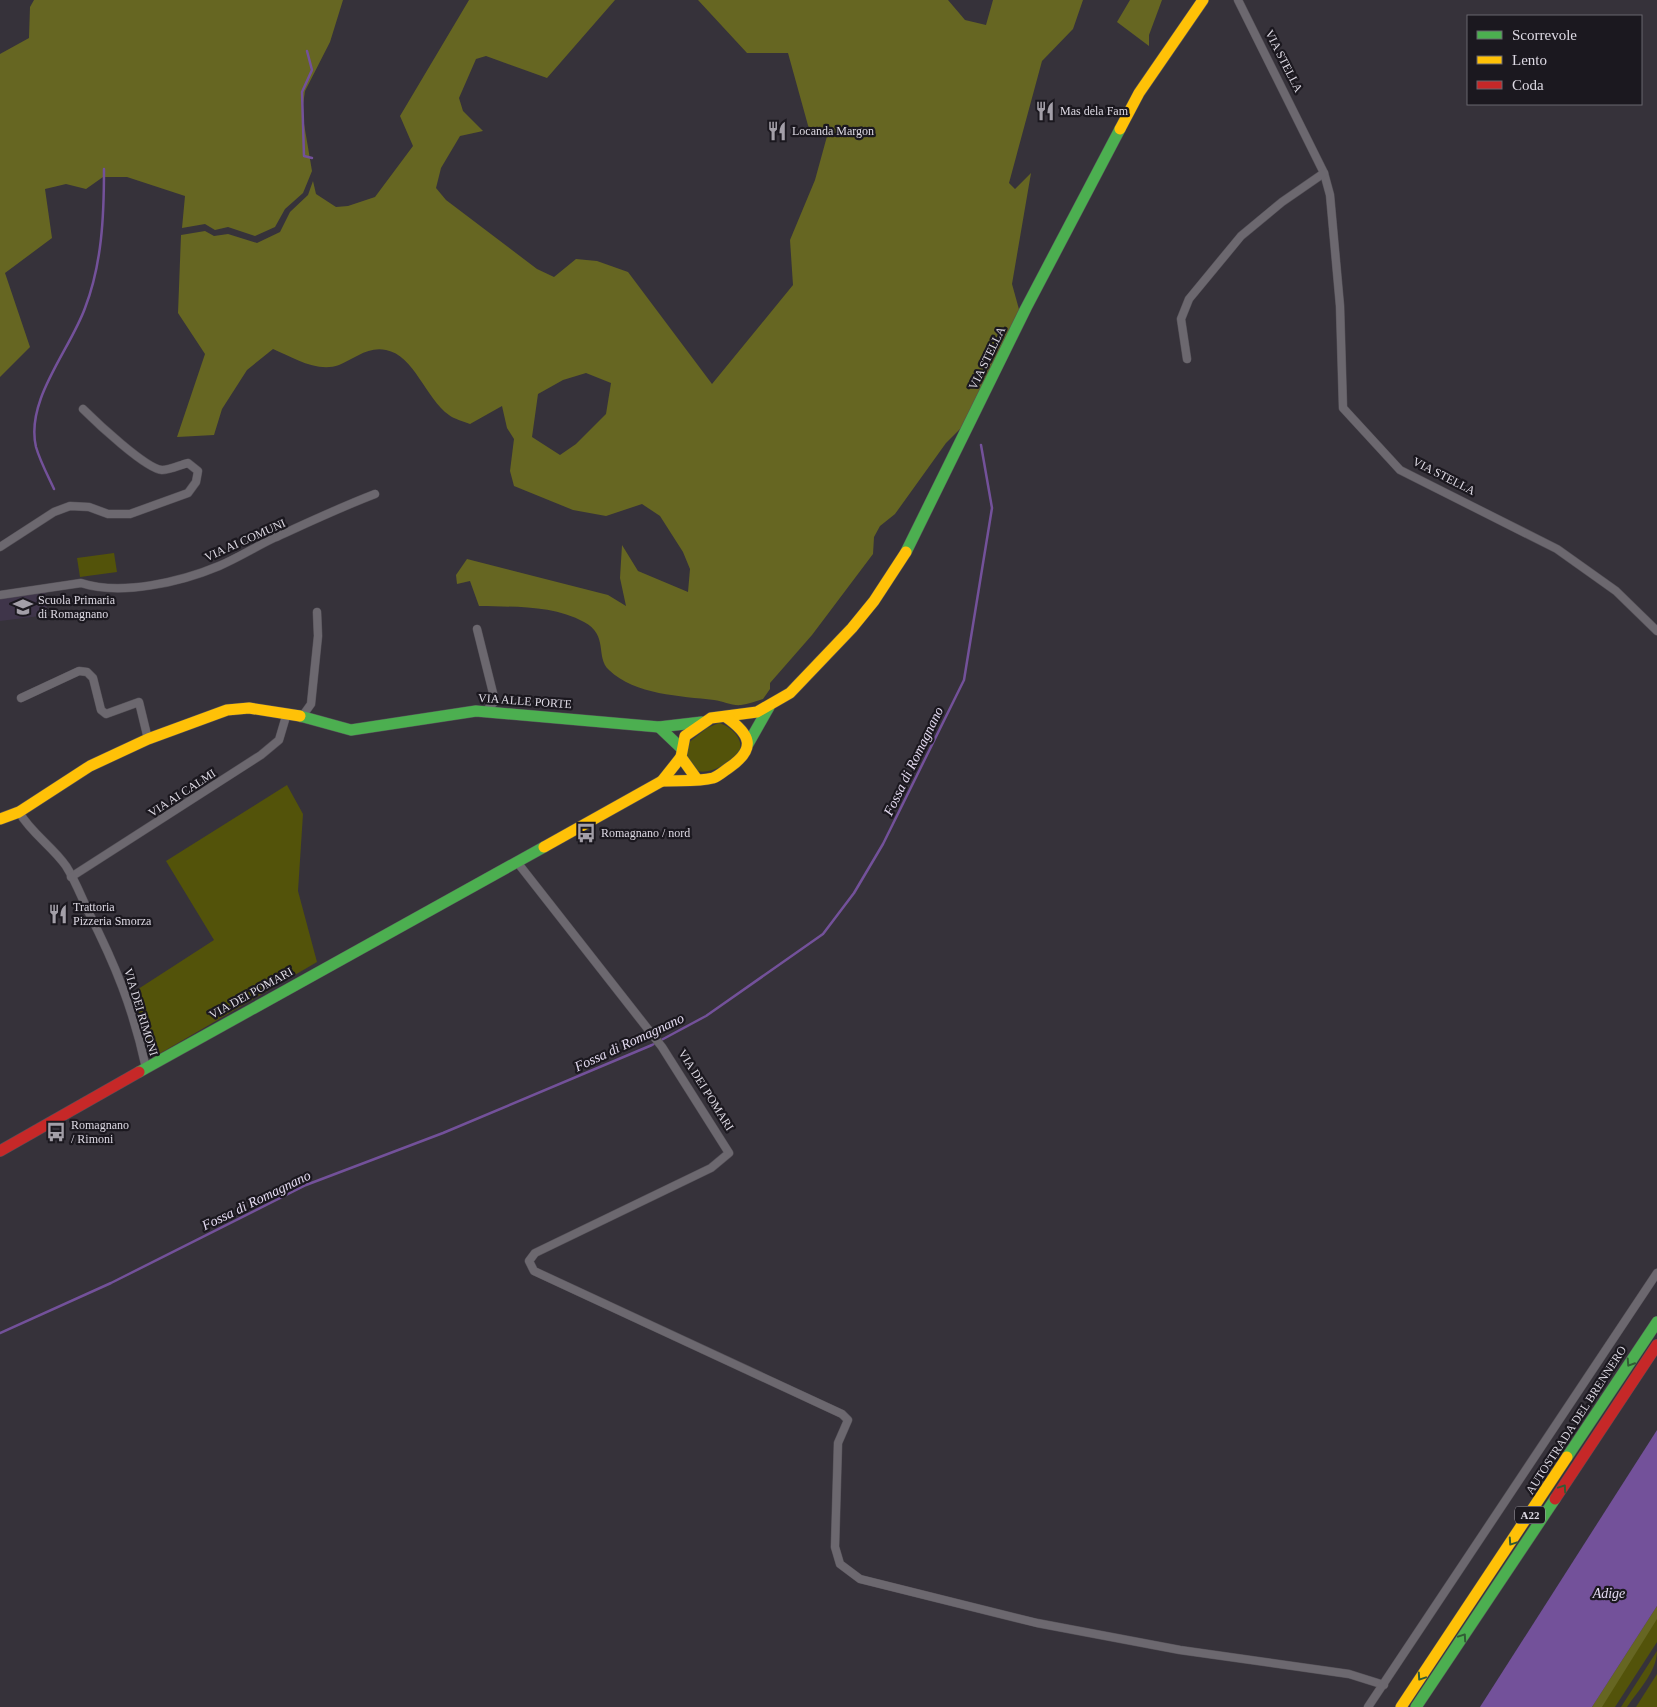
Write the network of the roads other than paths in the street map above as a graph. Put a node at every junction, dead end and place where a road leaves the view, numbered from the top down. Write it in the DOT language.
graph roads {
  1 [pos="1203,0"];
  2 [pos="1238,0"];
  3 [pos="1324,173"];
  4 [pos="1187,359"];
  5 [pos="83,409"];
  6 [pos="375,494"];
  7 [pos="0,547"];
  8 [pos="0,595"];
  9 [pos="317,612"];
  10 [pos="478,629"];
  11 [pos="1657,631"];
  12 [pos="21,698"];
  13 [pos="770,707"];
  14 [pos="486,711"];
  15 [pos="287,713"];
  16 [pos="726,717"];
  17 [pos="301,718"];
  18 [pos="703,722"];
  19 [pos="659,727"];
  20 [pos="148,739"];
  21 [pos="748,744"];
  22 [pos="681,752"];
  23 [pos="696,778"];
  24 [pos="662,781"];
  25 [pos="19,812"];
  26 [pos="0,819"];
  27 [pos="517,862"];
  28 [pos="71,877"];
  29 [pos="146,1068"];
  30 [pos="0,1151"];
  31 [pos="1657,1273"];
  32 [pos="1657,1322"];
  33 [pos="1657,1345"];
  34 [pos="1384,1685"];
  35 [pos="1368,1707"];
  36 [pos="1401,1707"];
  37 [pos="1416,1707"];
  1 -- 13 [label="main road, VIA STELLA"];
  2 -- 3 [label="street, VIA STELLA"];
  3 -- 4 [label="street"];
  3 -- 11 [label="street, VIA STELLA"];
  5 -- 7 [label="street"];
  6 -- 8 [label="street, VIA AI COMUNI"];
  9 -- 17 [label="street"];
  10 -- 14 [label="street"];
  12 -- 20 [label="street"];
  13 -- 16 [label="main road, VIA STELLA"];
  13 -- 21 [label="main road, VIA STELLA"];
  14 -- 17 [label="main road, VIA ALLE PORTE"];
  14 -- 19 [label="main road, VIA ALLE PORTE"];
  15 -- 17 [label="main road, VIA ALLE PORTE"];
  15 -- 20 [label="main road, VIA ALLE PORTE"];
  15 -- 28 [label="street, VIA AI CALMI"];
  16 -- 18 [label="main road, VIA DEI POMARI"];
  16 -- 21 [label="main road"];
  18 -- 19 [label="main road, VIA ALLE PORTE"];
  18 -- 22 [label="main road, VIA DEI POMARI"];
  19 -- 22 [label="main road"];
  20 -- 25 [label="main road, VIA ALLE PORTE"];
  21 -- 23 [label="main road, VIA DEI POMARI"];
  22 -- 23 [label="main road"];
  22 -- 24 [label="main road, VIA DEI POMARI"];
  23 -- 24 [label="main road, VIA DEI POMARI"];
  24 -- 27 [label="main road, VIA DEI POMARI"];
  25 -- 26 [label="main road, VIA ALLE PORTE"];
  25 -- 28 [label="street, VIA DEI RIMONI"];
  27 -- 29 [label="main road, VIA DEI POMARI"];
  27 -- 34 [label="street, VIA DEI POMARI"];
  28 -- 29 [label="street, VIA DEI RIMONI"];
  29 -- 30 [label="main road, VIA DEI POMARI"];
  31 -- 34 [label="street"];
  32 -- 36 [label="main road, AUTOSTRADA DEL BRENNERO / A22, one-way"];
  37 -- 33 [label="main road, AUTOSTRADA DEL BRENNERO / A22, one-way"];
  34 -- 35 [label="street"];
}
